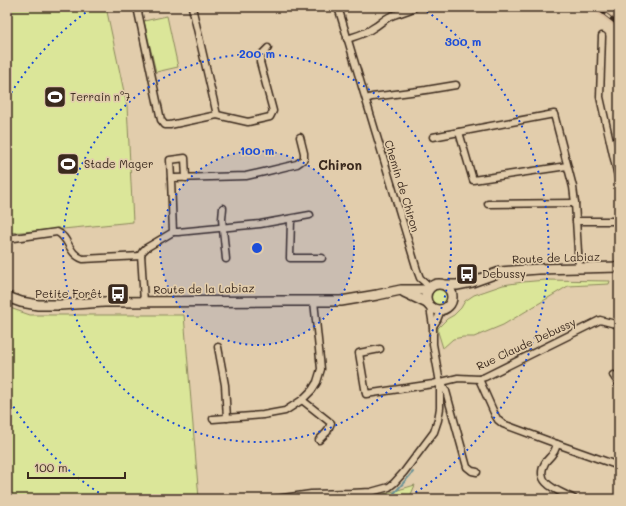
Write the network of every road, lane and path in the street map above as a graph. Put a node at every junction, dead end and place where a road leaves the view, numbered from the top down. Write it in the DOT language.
graph roads {
  1 [pos="136,7"];
  2 [pos="192,7"];
  3 [pos="338,7"];
  4 [pos="415,7"];
  5 [pos="602,36"];
  6 [pos="347,39"];
  7 [pos="268,48"];
  8 [pos="456,85"];
  9 [pos="366,99"];
  10 [pos="217,115"];
  11 [pos="262,119"];
  12 [pos="264,127"];
  13 [pos="459,132"];
  14 [pos="300,137"];
  15 [pos="433,137"];
  16 [pos="616,151"];
  17 [pos="567,166"];
  18 [pos="186,178"];
  19 [pos="171,179"];
  20 [pos="619,181"];
  21 [pos="575,203"];
  22 [pos="488,204"];
  23 [pos="223,208"];
  24 [pos="310,215"];
  25 [pos="291,219"];
  26 [pos="576,221"];
  27 [pos="619,221"];
  28 [pos="223,228"];
  29 [pos="173,232"];
  30 [pos="7,239"];
  31 [pos="141,256"];
  32 [pos="322,258"];
  33 [pos="226,259"];
  34 [pos="619,267"];
  35 [pos="579,268"];
  36 [pos="420,278"];
  37 [pos="472,282"];
  38 [pos="446,285"];
  39 [pos="429,288"];
  40 [pos="401,290"];
  41 [pos="413,290"];
  42 [pos="453,296"];
  43 [pos="7,297"];
  44 [pos="314,301"];
  45 [pos="144,302"];
  46 [pos="429,305"];
  47 [pos="441,310"];
  48 [pos="619,325"];
  49 [pos="433,326"];
  50 [pos="218,347"];
  51 [pos="380,349"];
  52 [pos="613,375"];
  53 [pos="479,379"];
  54 [pos="440,383"];
  55 [pos="619,384"];
  56 [pos="302,400"];
  57 [pos="227,418"];
  58 [pos="213,419"];
  59 [pos="319,440"];
  60 [pos="556,444"];
  61 [pos="619,466"];
  62 [pos="477,472"];
  63 [pos="276,499"];
  64 [pos="574,499"];
  1 -- 10 [label="street"];
  2 -- 10 [label="street"];
  3 -- 6 [label="street, Chemin de Chiron"];
  4 -- 6 [label="street"];
  5 -- 16 [label="street"];
  6 -- 9 [label="street, Chemin de Chiron"];
  7 -- 11 [label="street"];
  8 -- 9 [label="street"];
  9 -- 36 [label="street, Chemin de Chiron"];
  10 -- 11 [label="street"];
  11 -- 12 [label="street"];
  13 -- 15 [label="street"];
  13 -- 17 [label="street"];
  13 -- 17 [label="street"];
  14 -- 18 [label="street"];
  16 -- 20 [label="street"];
  17 -- 21 [label="street"];
  18 -- 19 [label="street"];
  18 -- 19 [label="street"];
  19 -- 29 [label="street"];
  21 -- 22 [label="street"];
  21 -- 26 [label="street"];
  23 -- 28 [label="street"];
  24 -- 25 [label="street"];
  25 -- 28 [label="street"];
  25 -- 32 [label="street"];
  26 -- 27 [label="street"];
  26 -- 35 [label="street"];
  28 -- 29 [label="street"];
  28 -- 33 [label="street"];
  29 -- 31 [label="street"];
  30 -- 31 [label="street"];
  31 -- 45 [label="street"];
  34 -- 35 [label="main road, Route de Labiaz"];
  35 -- 37 [label="main road, Route de Labiaz"];
  36 -- 39 [label="street"];
  36 -- 41 [label="street"];
  37 -- 38 [label="main road, Route de Labiaz"];
  37 -- 42 [label="main road, Route de Labiaz"];
  38 -- 39 [label="main road"];
  38 -- 42 [label="main road"];
  39 -- 41 [label="main road, Route de la Labiaz"];
  39 -- 46 [label="main road"];
  40 -- 41 [label="main road, Route de la Labiaz"];
  40 -- 44 [label="main road, Route de la Labiaz"];
  40 -- 46 [label="main road"];
  42 -- 47 [label="main road"];
  43 -- 45 [label="main road, Route de la Labiaz"];
  44 -- 45 [label="main road, Route de la Labiaz"];
  44 -- 56 [label="street"];
  46 -- 47 [label="main road"];
  46 -- 49 [label="street"];
  47 -- 49 [label="street"];
  48 -- 53 [label="street, Rue Claude Debussy"];
  49 -- 54 [label="street"];
  50 -- 57 [label="street"];
  51 -- 54 [label="street, Rue Claude Debussy"];
  52 -- 55 [label="street"];
  53 -- 54 [label="street, Rue Claude Debussy"];
  53 -- 60 [label="street"];
  54 -- 62 [label="street"];
  54 -- 63 [label="street"];
  56 -- 57 [label="street"];
  56 -- 59 [label="street"];
  57 -- 58 [label="street"];
  60 -- 61 [label="street"];
  60 -- 64 [label="street"];
}
